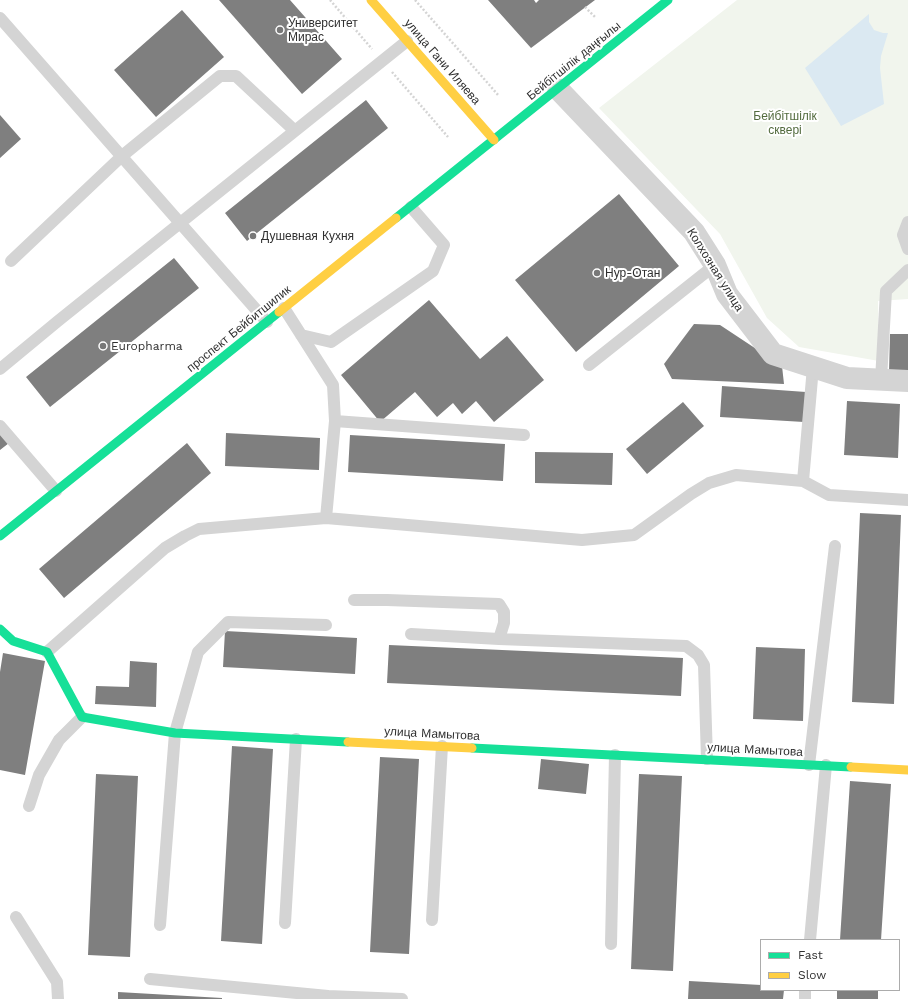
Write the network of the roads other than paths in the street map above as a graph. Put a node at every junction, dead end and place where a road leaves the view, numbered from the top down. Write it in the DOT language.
graph roads {
  1 [pos="371,0"];
  2 [pos="668,0"];
  3 [pos="0,18"];
  4 [pos="407,41"];
  5 [pos="558,89"];
  6 [pos="295,131"];
  7 [pos="494,140"];
  8 [pos="122,156"];
  9 [pos="411,207"];
  10 [pos="908,222"];
  11 [pos="181,223"];
  12 [pos="908,249"];
  13 [pos="11,261"];
  14 [pos="715,266"];
  15 [pos="908,270"];
  16 [pos="284,308"];
  17 [pos="267,322"];
  18 [pos="301,335"];
  19 [pos="590,365"];
  20 [pos="813,367"];
  21 [pos="0,370"];
  22 [pos="881,380"];
  23 [pos="908,381"];
  24 [pos="335,421"];
  25 [pos="0,426"];
  26 [pos="524,434"];
  27 [pos="803,481"];
  28 [pos="56,491"];
  29 [pos="908,500"];
  30 [pos="326,518"];
  31 [pos="0,536"];
  32 [pos="835,546"];
  33 [pos="354,600"];
  34 [pos="326,625"];
  35 [pos="0,630"];
  36 [pos="411,634"];
  37 [pos="499,639"];
  38 [pos="47,652"];
  39 [pos="82,717"];
  40 [pos="175,733"];
  41 [pos="296,739"];
  42 [pos="442,746"];
  43 [pos="615,755"];
  44 [pos="707,759"];
  45 [pos="809,765"];
  46 [pos="826,766"];
  47 [pos="908,770"];
  48 [pos="29,806"];
  49 [pos="16,917"];
  50 [pos="432,920"];
  51 [pos="285,923"];
  52 [pos="160,925"];
  53 [pos="810,939"];
  54 [pos="611,944"];
  55 [pos="150,979"];
  56 [pos="328,998"];
  57 [pos="58,999"];
  58 [pos="402,999"];
  1 -- 4 [label="street, улица Гани Иляева"];
  2 -- 5 [label="street, Бейбітшілік даңғылы"];
  3 -- 8 [label="lane"];
  4 -- 6 [label="lane"];
  4 -- 7 [label="street, улица Гани Иляева"];
  5 -- 7 [label="street, Бейбітшілік даңғылы"];
  5 -- 14 [label="street, Колхозная улица"];
  6 -- 8 [label="lane"];
  6 -- 11 [label="lane"];
  7 -- 9 [label="street, проспект Бейбитшилик"];
  8 -- 11 [label="lane"];
  8 -- 13 [label="lane"];
  9 -- 16 [label="street, проспект Бейбитшилик"];
  9 -- 18 [label="lane"];
  10 -- 12 [label="lane"];
  11 -- 17 [label="lane"];
  11 -- 21 [label="lane"];
  14 -- 19 [label="lane"];
  14 -- 20 [label="street, Колхозная улица"];
  15 -- 22 [label="lane"];
  16 -- 17 [label="street, проспект Бейбитшилик"];
  16 -- 18 [label="lane"];
  17 -- 28 [label="street, проспект Бейбитшилик"];
  18 -- 24 [label="lane"];
  20 -- 22 [label="street, Колхозная улица"];
  20 -- 27 [label="lane"];
  22 -- 23 [label="street, Колхозная улица"];
  24 -- 26 [label="lane"];
  24 -- 30 [label="lane"];
  25 -- 28 [label="lane"];
  27 -- 29 [label="lane"];
  27 -- 30 [label="lane"];
  28 -- 31 [label="street, проспект Бейбитшилик"];
  30 -- 38 [label="lane"];
  32 -- 45 [label="lane"];
  33 -- 37 [label="lane"];
  34 -- 40 [label="lane"];
  35 -- 38 [label="street"];
  36 -- 37 [label="lane"];
  37 -- 44 [label="lane"];
  38 -- 39 [label="street"];
  39 -- 40 [label="street, улица Мамытова"];
  39 -- 48 [label="lane"];
  40 -- 41 [label="street, улица Мамытова"];
  40 -- 52 [label="lane"];
  41 -- 42 [label="street, улица Мамытова"];
  41 -- 51 [label="lane"];
  42 -- 43 [label="street, улица Мамытова"];
  42 -- 50 [label="lane"];
  43 -- 44 [label="street, улица Мамытова"];
  43 -- 54 [label="lane"];
  44 -- 45 [label="street, улица Мамытова"];
  45 -- 46 [label="street, улица Мамытова"];
  46 -- 47 [label="street, улица Мамытова"];
  46 -- 53 [label="lane"];
  49 -- 57 [label="lane"];
  55 -- 56 [label="lane"];
  56 -- 58 [label="lane"];
}
